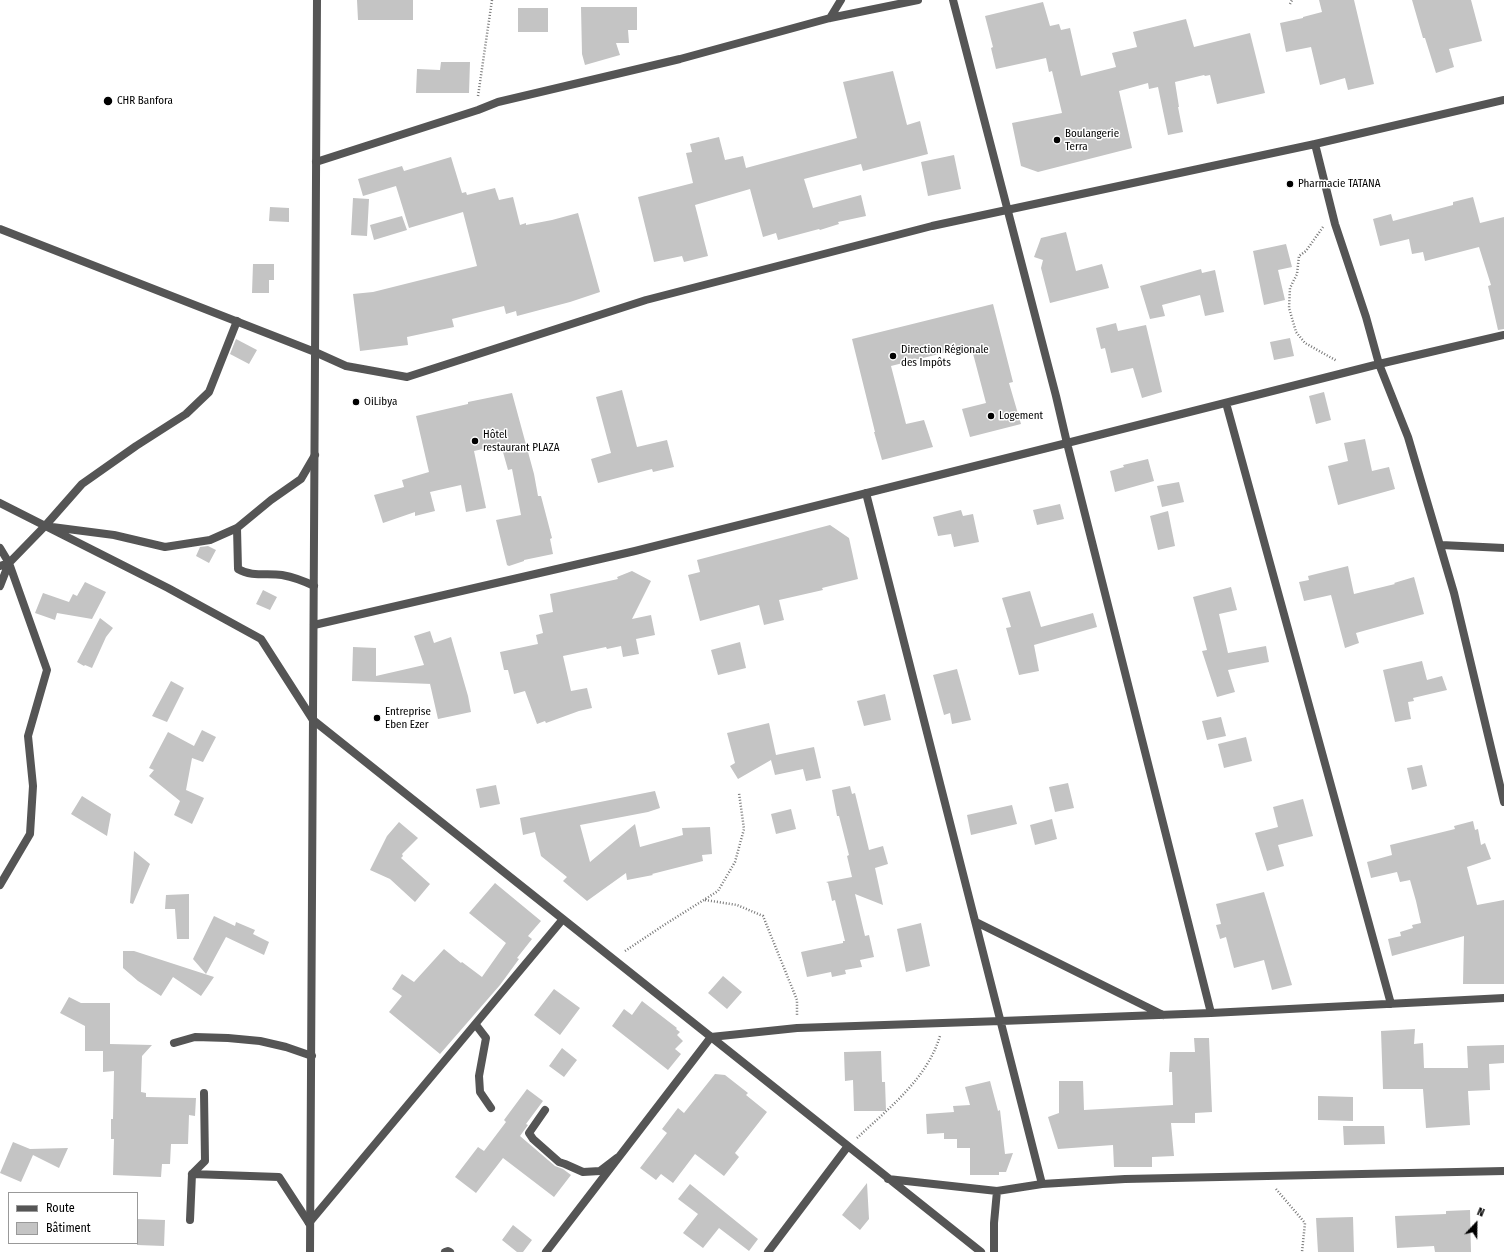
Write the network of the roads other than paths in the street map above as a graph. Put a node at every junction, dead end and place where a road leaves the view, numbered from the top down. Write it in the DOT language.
graph roads {
  1 [pos="317,0"];
  2 [pos="841,0"];
  3 [pos="918,0"];
  4 [pos="953,0"];
  5 [pos="830,18"];
  6 [pos="1504,100"];
  7 [pos="1315,144"];
  8 [pos="316,162"];
  9 [pos="1008,210"];
  10 [pos="0,229"];
  11 [pos="237,321"];
  12 [pos="1504,335"];
  13 [pos="315,352"];
  14 [pos="1379,364"];
  15 [pos="1226,402"];
  16 [pos="1067,443"];
  17 [pos="315,455"];
  18 [pos="866,493"];
  19 [pos="0,503"];
  20 [pos="45,526"];
  21 [pos="237,528"];
  22 [pos="1441,545"];
  23 [pos="0,548"];
  24 [pos="1504,548"];
  25 [pos="10,563"];
  26 [pos="0,566"];
  27 [pos="0,586"];
  28 [pos="314,586"];
  29 [pos="314,625"];
  30 [pos="313,720"];
  31 [pos="1504,802"];
  32 [pos="0,886"];
  33 [pos="563,919"];
  34 [pos="976,922"];
  35 [pos="1504,998"];
  36 [pos="1391,1004"];
  37 [pos="1211,1013"];
  38 [pos="1164,1015"];
  39 [pos="1001,1021"];
  40 [pos="476,1025"];
  41 [pos="711,1037"];
  42 [pos="174,1043"];
  43 [pos="312,1056"];
  44 [pos="204,1094"];
  45 [pos="491,1108"];
  46 [pos="545,1110"];
  47 [pos="848,1146"];
  48 [pos="620,1155"];
  49 [pos="1504,1171"];
  50 [pos="192,1174"];
  51 [pos="888,1179"];
  52 [pos="1042,1184"];
  53 [pos="997,1191"];
  54 [pos="190,1220"];
  55 [pos="309,1223"];
  56 [pos="310,1252"];
  57 [pos="445,1252"];
  58 [pos="450,1252"];
  59 [pos="546,1252"];
  60 [pos="768,1252"];
  61 [pos="981,1252"];
  62 [pos="994,1252"];
  1 -- 8 [label="street"];
  2 -- 5 [label="street"];
  3 -- 5 [label="street"];
  4 -- 9 [label="street"];
  5 -- 8 [label="street"];
  6 -- 7 [label="street"];
  7 -- 9 [label="street"];
  7 -- 14 [label="street"];
  8 -- 13 [label="street"];
  9 -- 13 [label="street"];
  9 -- 16 [label="street"];
  10 -- 11 [label="street"];
  11 -- 13 [label="street"];
  11 -- 20 [label="street"];
  12 -- 14 [label="street"];
  13 -- 17 [label="street"];
  14 -- 15 [label="street"];
  14 -- 22 [label="street"];
  15 -- 16 [label="street"];
  15 -- 36 [label="street"];
  16 -- 18 [label="street"];
  16 -- 37 [label="street"];
  17 -- 21 [label="street"];
  17 -- 28 [label="street"];
  18 -- 29 [label="street"];
  18 -- 34 [label="street"];
  19 -- 20 [label="street"];
  20 -- 21 [label="street"];
  20 -- 25 [label="street"];
  20 -- 30 [label="street"];
  21 -- 28 [label="street"];
  22 -- 24 [label="street"];
  22 -- 31 [label="street"];
  23 -- 25 [label="street"];
  25 -- 26 [label="street"];
  25 -- 27 [label="street"];
  25 -- 32 [label="street"];
  28 -- 29 [label="street"];
  29 -- 30 [label="street"];
  30 -- 33 [label="street"];
  30 -- 43 [label="street"];
  33 -- 40 [label="street"];
  33 -- 41 [label="street"];
  34 -- 38 [label="street"];
  34 -- 39 [label="street"];
  35 -- 36 [label="street"];
  36 -- 37 [label="street"];
  37 -- 38 [label="street"];
  38 -- 39 [label="street"];
  39 -- 41 [label="street"];
  39 -- 52 [label="street"];
  40 -- 45 [label="street"];
  40 -- 55 [label="street"];
  41 -- 47 [label="street"];
  41 -- 48 [label="street"];
  42 -- 43 [label="street"];
  43 -- 55 [label="street"];
  44 -- 50 [label="street"];
  46 -- 48 [label="street"];
  47 -- 51 [label="street"];
  47 -- 60 [label="street"];
  48 -- 59 [label="street"];
  49 -- 52 [label="street"];
  50 -- 54 [label="street"];
  50 -- 55 [label="street"];
  51 -- 53 [label="street"];
  51 -- 61 [label="street"];
  52 -- 53 [label="street"];
  53 -- 62 [label="street"];
  55 -- 56 [label="street"];
  57 -- 58 [label="street"];
}
